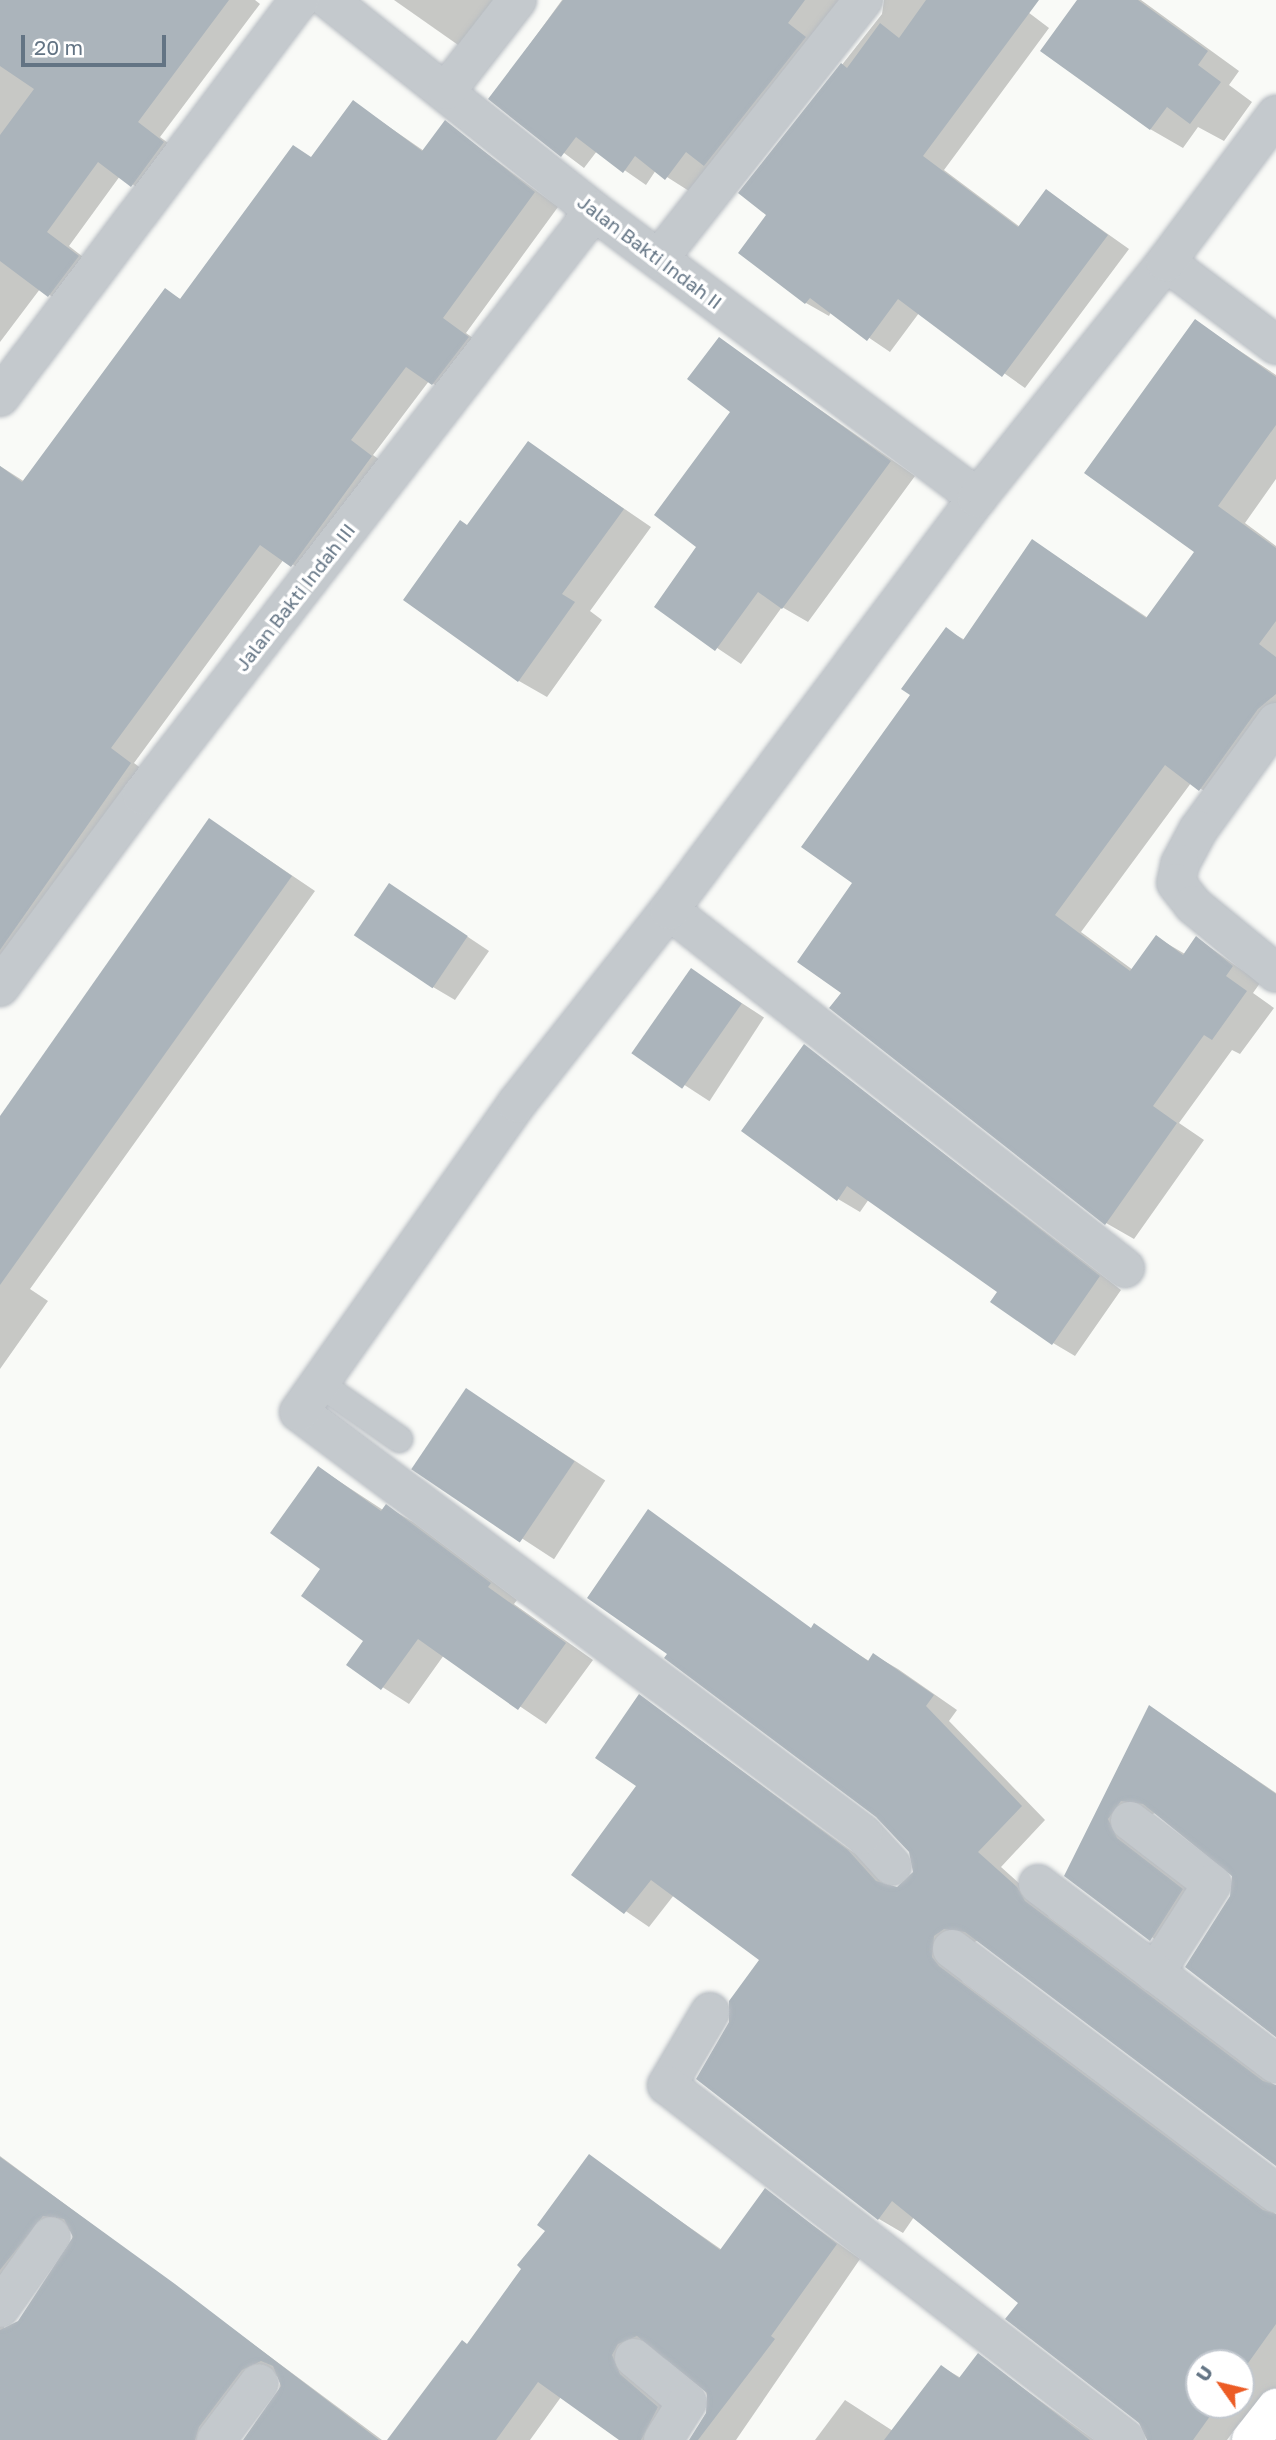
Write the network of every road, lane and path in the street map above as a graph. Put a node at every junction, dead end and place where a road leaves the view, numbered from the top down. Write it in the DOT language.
graph roads {
  1 [pos="299,0"];
  2 [pos="329,0"];
  3 [pos="517,0"];
  4 [pos="863,0"];
  5 [pos="447,90"];
  6 [pos="1276,115"];
  7 [pos="594,211"];
  8 [pos="660,257"];
  9 [pos="1166,262"];
  10 [pos="1276,345"];
  11 [pos="0,397"];
  12 [pos="976,498"];
  13 [pos="1276,722"];
  14 [pos="669,910"];
  15 [pos="1276,973"];
  16 [pos="0,987"];
  17 [pos="1125,1268"];
  18 [pos="319,1383"];
  19 [pos="399,1439"];
  20 [pos="1130,1821"];
  21 [pos="891,1866"];
  22 [pos="1038,1884"];
  23 [pos="953,1949"];
  24 [pos="1155,1973"];
  25 [pos="710,2012"];
  26 [pos="1276,2064"];
  27 [pos="1276,2193"];
  28 [pos="51,2236"];
  29 [pos="0,2308"];
  30 [pos="634,2358"];
  31 [pos="259,2383"];
  32 [pos="1276,2408"];
  33 [pos="216,2440"];
  34 [pos="663,2440"];
  35 [pos="1125,2440"];
  36 [pos="1251,2440"];
  1 -- 11 [label="street"];
  2 -- 5 [label="street, Jalan Bakti Indah II"];
  3 -- 5 [label="street"];
  4 -- 8 [label="street"];
  5 -- 7 [label="street, Jalan Bakti Indah II"];
  6 -- 9 [label="street"];
  7 -- 8 [label="street, Jalan Bakti Indah II"];
  7 -- 16 [label="street, Jalan Bakti Indah III"];
  8 -- 12 [label="street, Jalan Bakti Indah II"];
  9 -- 10 [label="street"];
  9 -- 12 [label="street"];
  12 -- 14 [label="street"];
  13 -- 15 [label="street"];
  14 -- 17 [label="street"];
  14 -- 18 [label="street"];
  18 -- 19 [label="lane"];
  18 -- 21 [label="street"];
  20 -- 24 [label="street"];
  22 -- 24 [label="street"];
  23 -- 27 [label="street"];
  24 -- 26 [label="street"];
  25 -- 35 [label="street"];
  28 -- 29 [label="street"];
  30 -- 34 [label="street"];
  31 -- 33 [label="street"];
  32 -- 36 [label="street"];
}
